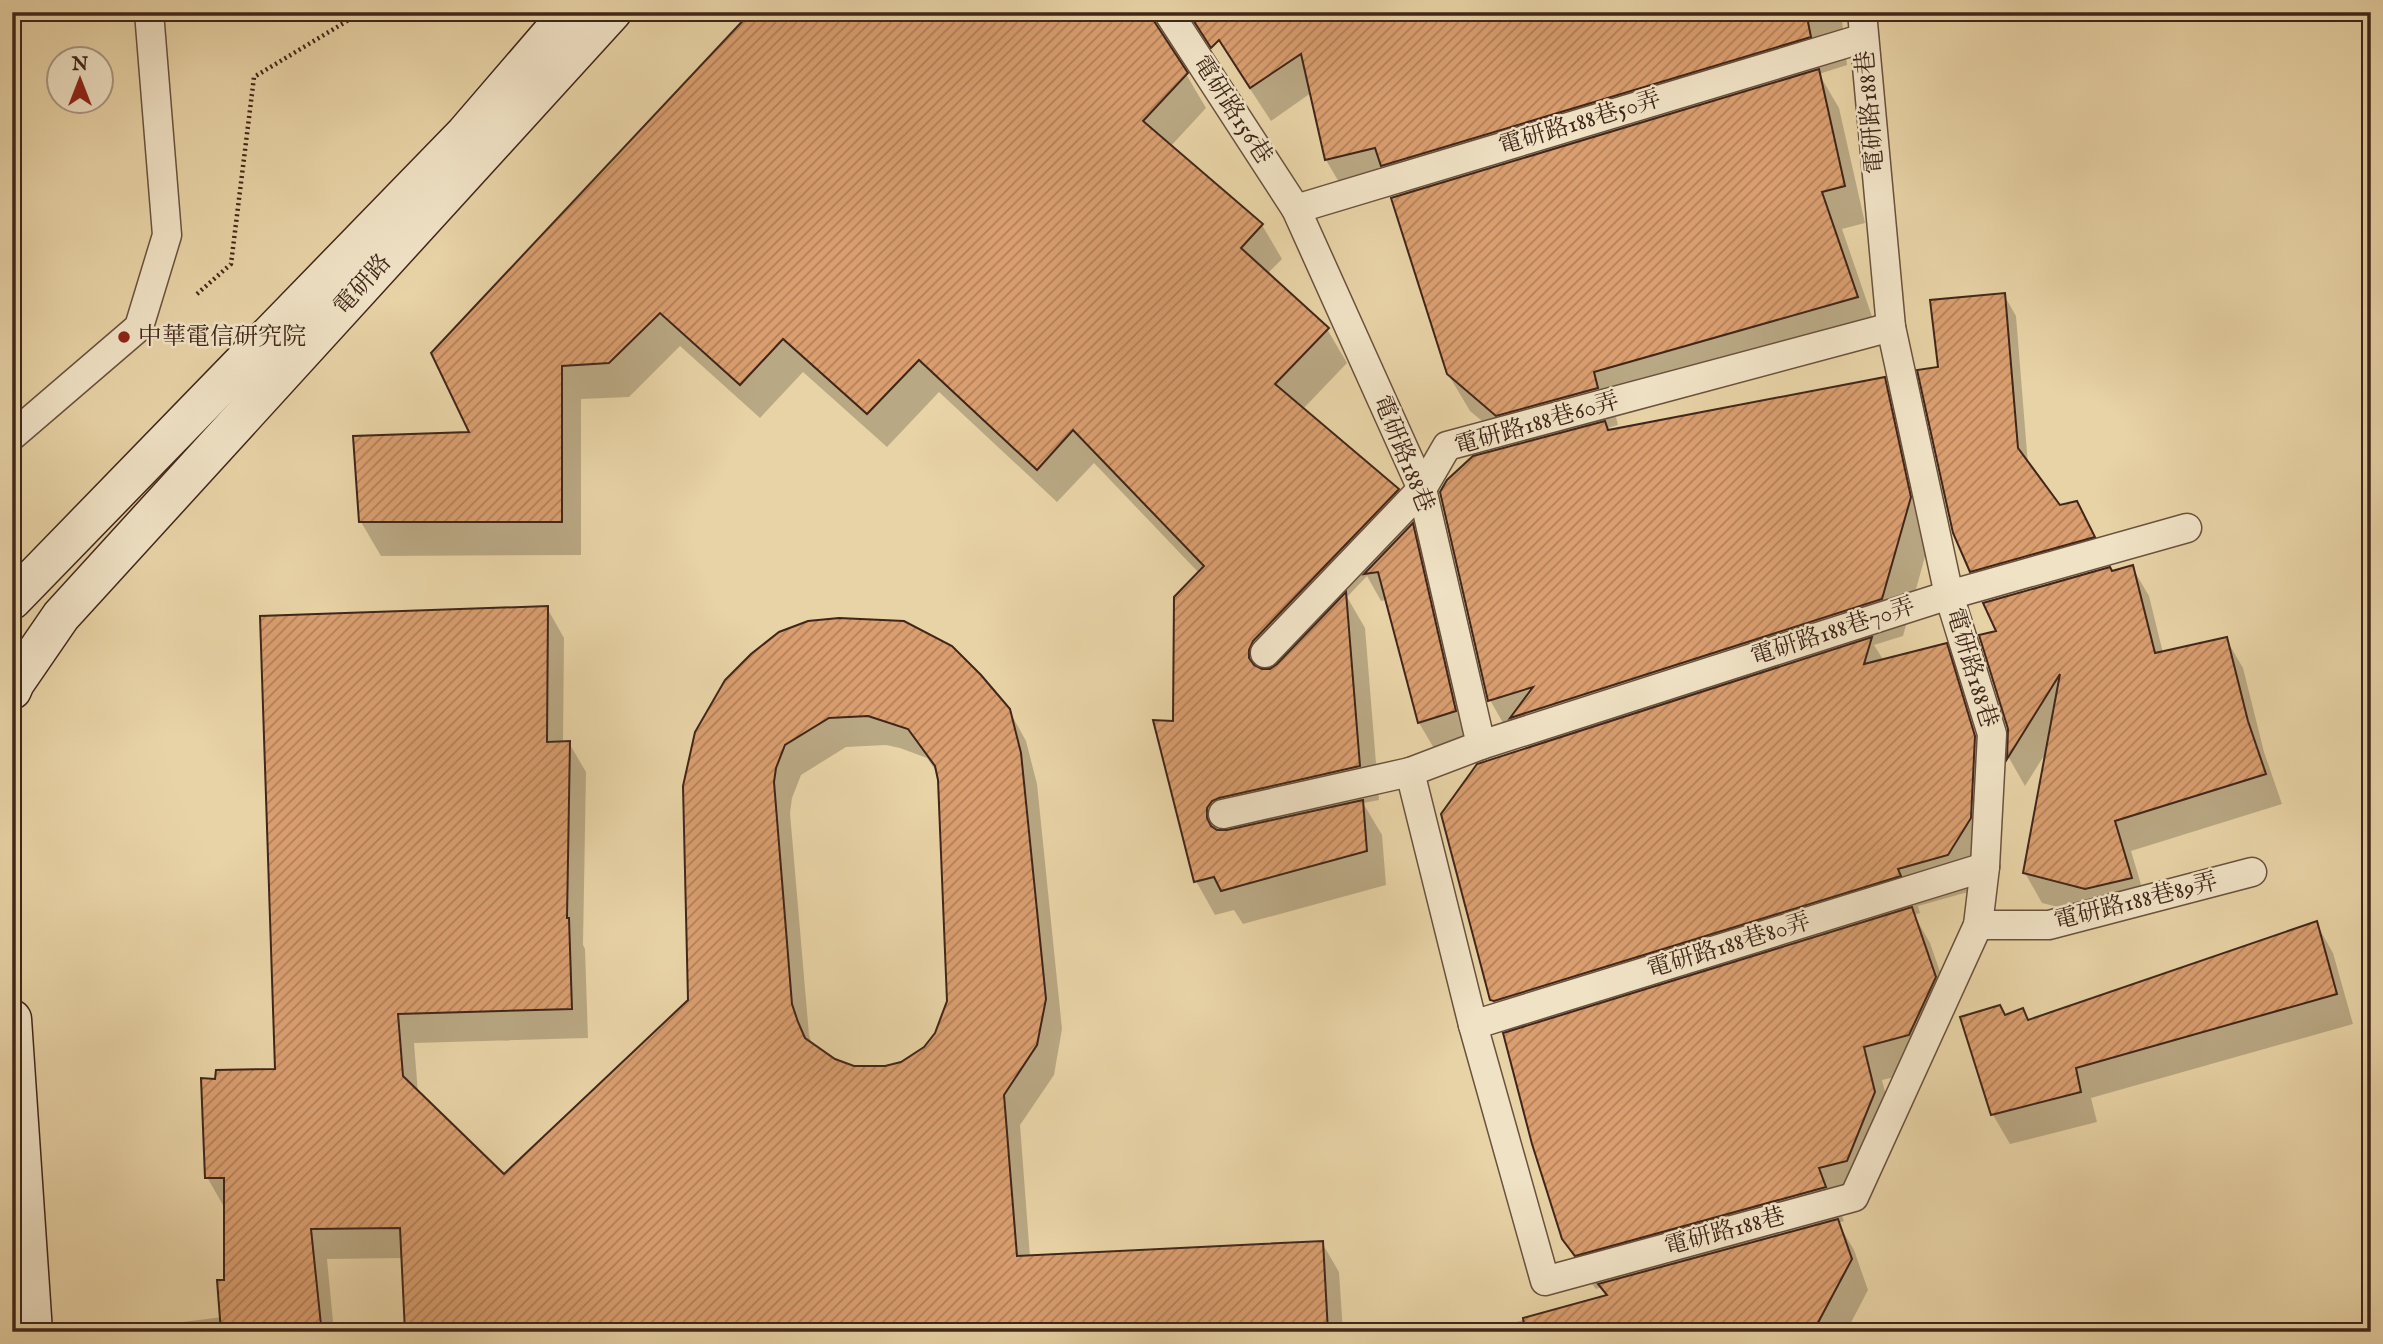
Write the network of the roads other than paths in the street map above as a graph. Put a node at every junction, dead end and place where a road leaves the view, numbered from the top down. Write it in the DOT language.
graph roads {
  1 [pos="149,12"];
  2 [pos="570,12"];
  3 [pos="612,12"];
  4 [pos="1168,12"];
  5 [pos="1863,25"];
  6 [pos="1296,209"];
  7 [pos="1891,327"];
  8 [pos="12,436"];
  9 [pos="1422,489"];
  10 [pos="2188,528"];
  11 [pos="1949,595"];
  12 [pos="12,600"];
  13 [pos="1265,653"];
  14 [pos="12,690"];
  15 [pos="1481,745"];
  16 [pos="1410,772"];
  17 [pos="1223,814"];
  18 [pos="1985,867"];
  19 [pos="2252,872"];
  20 [pos="1978,925"];
  21 [pos="12,1019"];
  22 [pos="1473,1025"];
  23 [pos="33,1332"];
  1 -- 8 [label="lane"];
  2 -- 12 [label="street, 電研路"];
  3 -- 14 [label="street, 電研路"];
  4 -- 6 [label="lane, 電研路156巷"];
  5 -- 6 [label="lane, 電研路188巷50弄"];
  5 -- 7 [label="lane, 電研路188巷"];
  6 -- 9 [label="lane, 電研路188巷"];
  7 -- 9 [label="lane, 電研路188巷60弄"];
  7 -- 11 [label="lane, 電研路188巷"];
  9 -- 13 [label="lane, 電研路188巷60弄"];
  9 -- 15 [label="lane, 電研路188巷"];
  10 -- 11 [label="lane, 電研路188巷70弄"];
  11 -- 15 [label="lane, 電研路188巷70弄"];
  11 -- 18 [label="lane, 電研路188巷"];
  15 -- 16 [label="lane"];
  16 -- 17 [label="lane"];
  16 -- 22 [label="lane, 電研路188巷"];
  18 -- 20 [label="lane, 電研路188巷"];
  18 -- 22 [label="lane, 電研路188巷80弄"];
  19 -- 20 [label="lane, 電研路188巷89弄"];
  20 -- 22 [label="lane, 電研路188巷"];
  21 -- 23 [label="street"];
}
